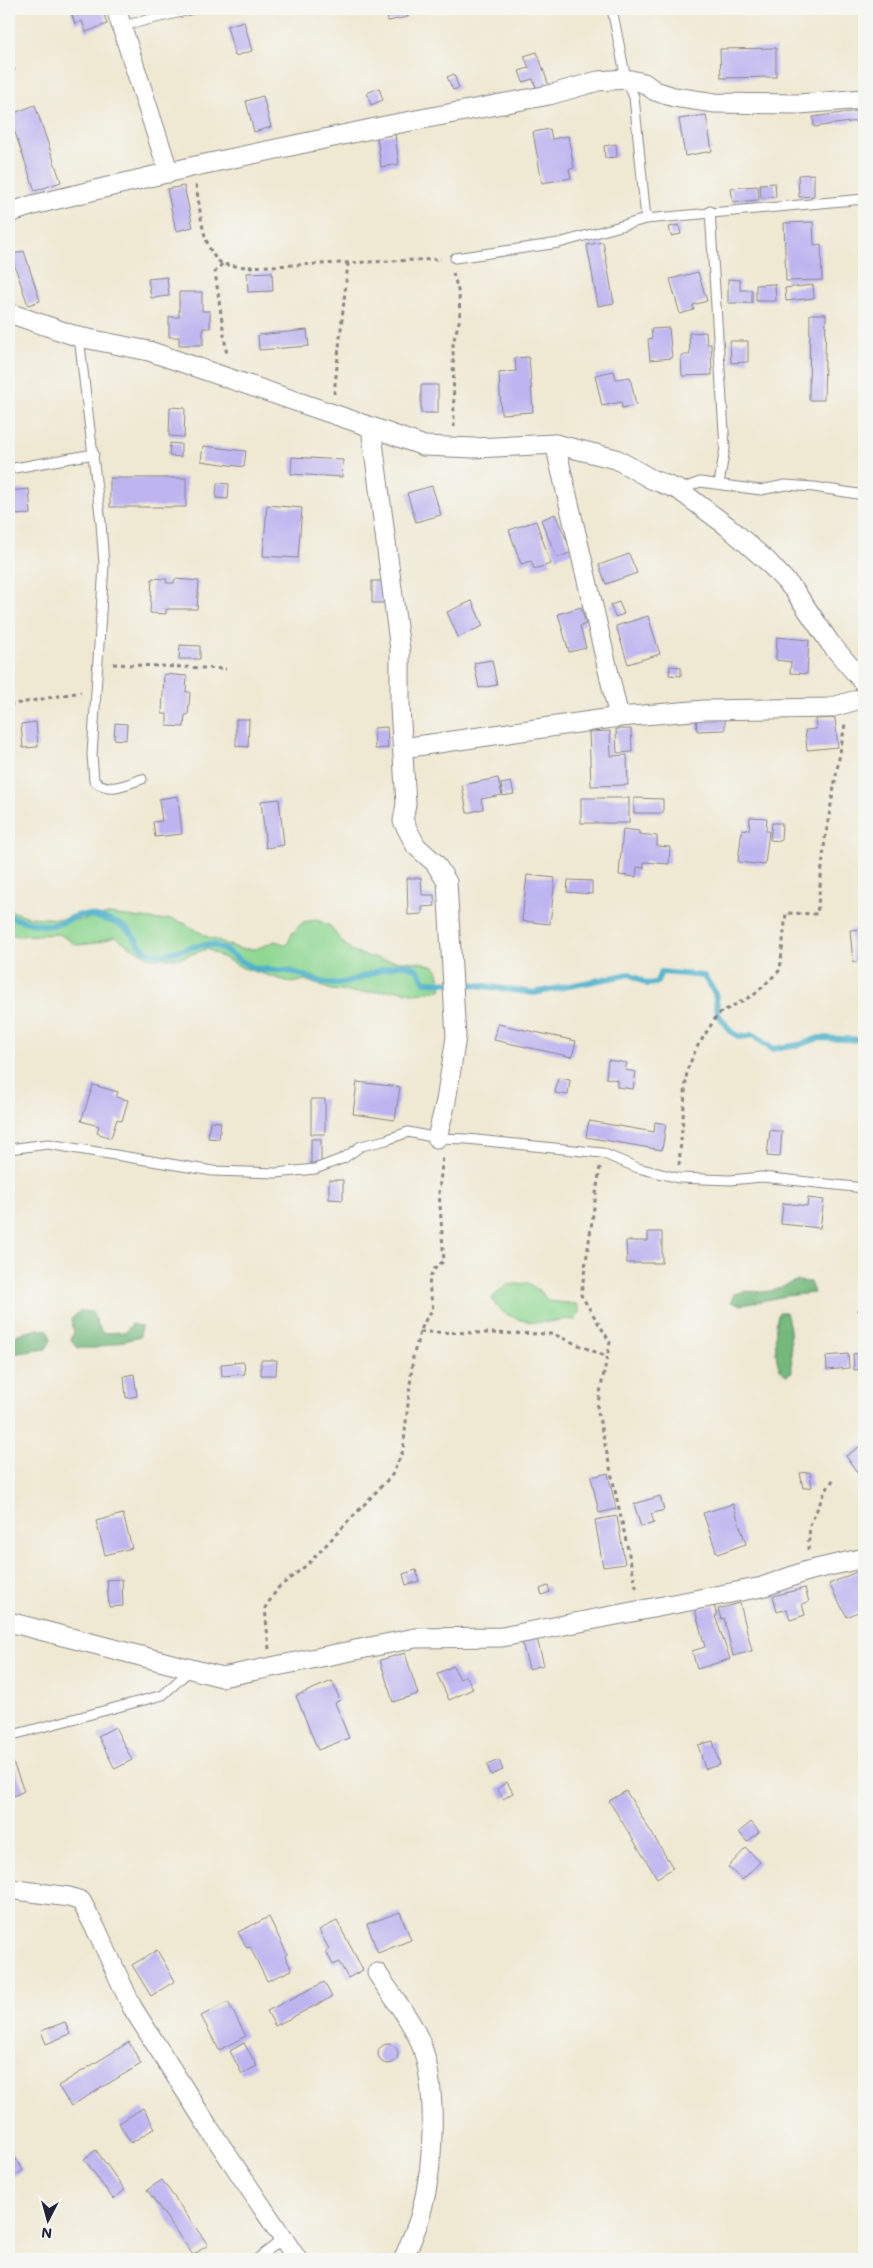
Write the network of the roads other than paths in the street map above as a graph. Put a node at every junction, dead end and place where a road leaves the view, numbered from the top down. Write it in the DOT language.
graph roads {
  1 [pos="194,9"];
  2 [pos="612,9"];
  3 [pos="119,17"];
  4 [pos="626,79"];
  5 [pos="864,99"];
  6 [pos="169,173"];
  7 [pos="864,199"];
  8 [pos="710,212"];
  9 [pos="9,213"];
  10 [pos="646,219"];
  11 [pos="455,258"];
  12 [pos="9,313"];
  13 [pos="80,337"];
  14 [pos="371,427"];
  15 [pos="555,444"];
  16 [pos="94,454"];
  17 [pos="9,469"];
  18 [pos="719,484"];
  19 [pos="679,490"];
  20 [pos="864,495"];
  21 [pos="864,683"];
  22 [pos="864,698"];
  23 [pos="619,717"];
  24 [pos="403,748"];
  25 [pos="142,779"];
  26 [pos="441,1138"];
  27 [pos="9,1148"];
  28 [pos="864,1188"];
  29 [pos="864,1558"];
  30 [pos="9,1622"];
  31 [pos="190,1670"];
  32 [pos="9,1736"];
  33 [pos="9,1889"];
  34 [pos="376,1973"];
  35 [pos="283,2239"];
  36 [pos="257,2259"];
  37 [pos="297,2259"];
  38 [pos="404,2259"];
  1 -- 3 [label="lane"];
  2 -- 4 [label="lane"];
  3 -- 6 [label="street"];
  4 -- 5 [label="street"];
  4 -- 6 [label="street"];
  4 -- 10 [label="lane"];
  6 -- 9 [label="street"];
  7 -- 8 [label="lane"];
  8 -- 10 [label="lane"];
  8 -- 18 [label="lane"];
  10 -- 11 [label="lane"];
  12 -- 13 [label="street"];
  13 -- 14 [label="street"];
  13 -- 16 [label="lane"];
  14 -- 15 [label="street"];
  14 -- 24 [label="street"];
  15 -- 19 [label="street"];
  15 -- 23 [label="street"];
  16 -- 17 [label="lane"];
  16 -- 25 [label="lane"];
  18 -- 19 [label="lane"];
  18 -- 20 [label="lane"];
  19 -- 21 [label="street"];
  22 -- 23 [label="street"];
  23 -- 24 [label="street"];
  24 -- 26 [label="street"];
  26 -- 27 [label="lane"];
  26 -- 28 [label="lane"];
  29 -- 31 [label="street"];
  30 -- 31 [label="street"];
  31 -- 32 [label="lane"];
  33 -- 35 [label="street"];
  34 -- 38 [label="street"];
  35 -- 36 [label="lane"];
  35 -- 37 [label="street"];
}
